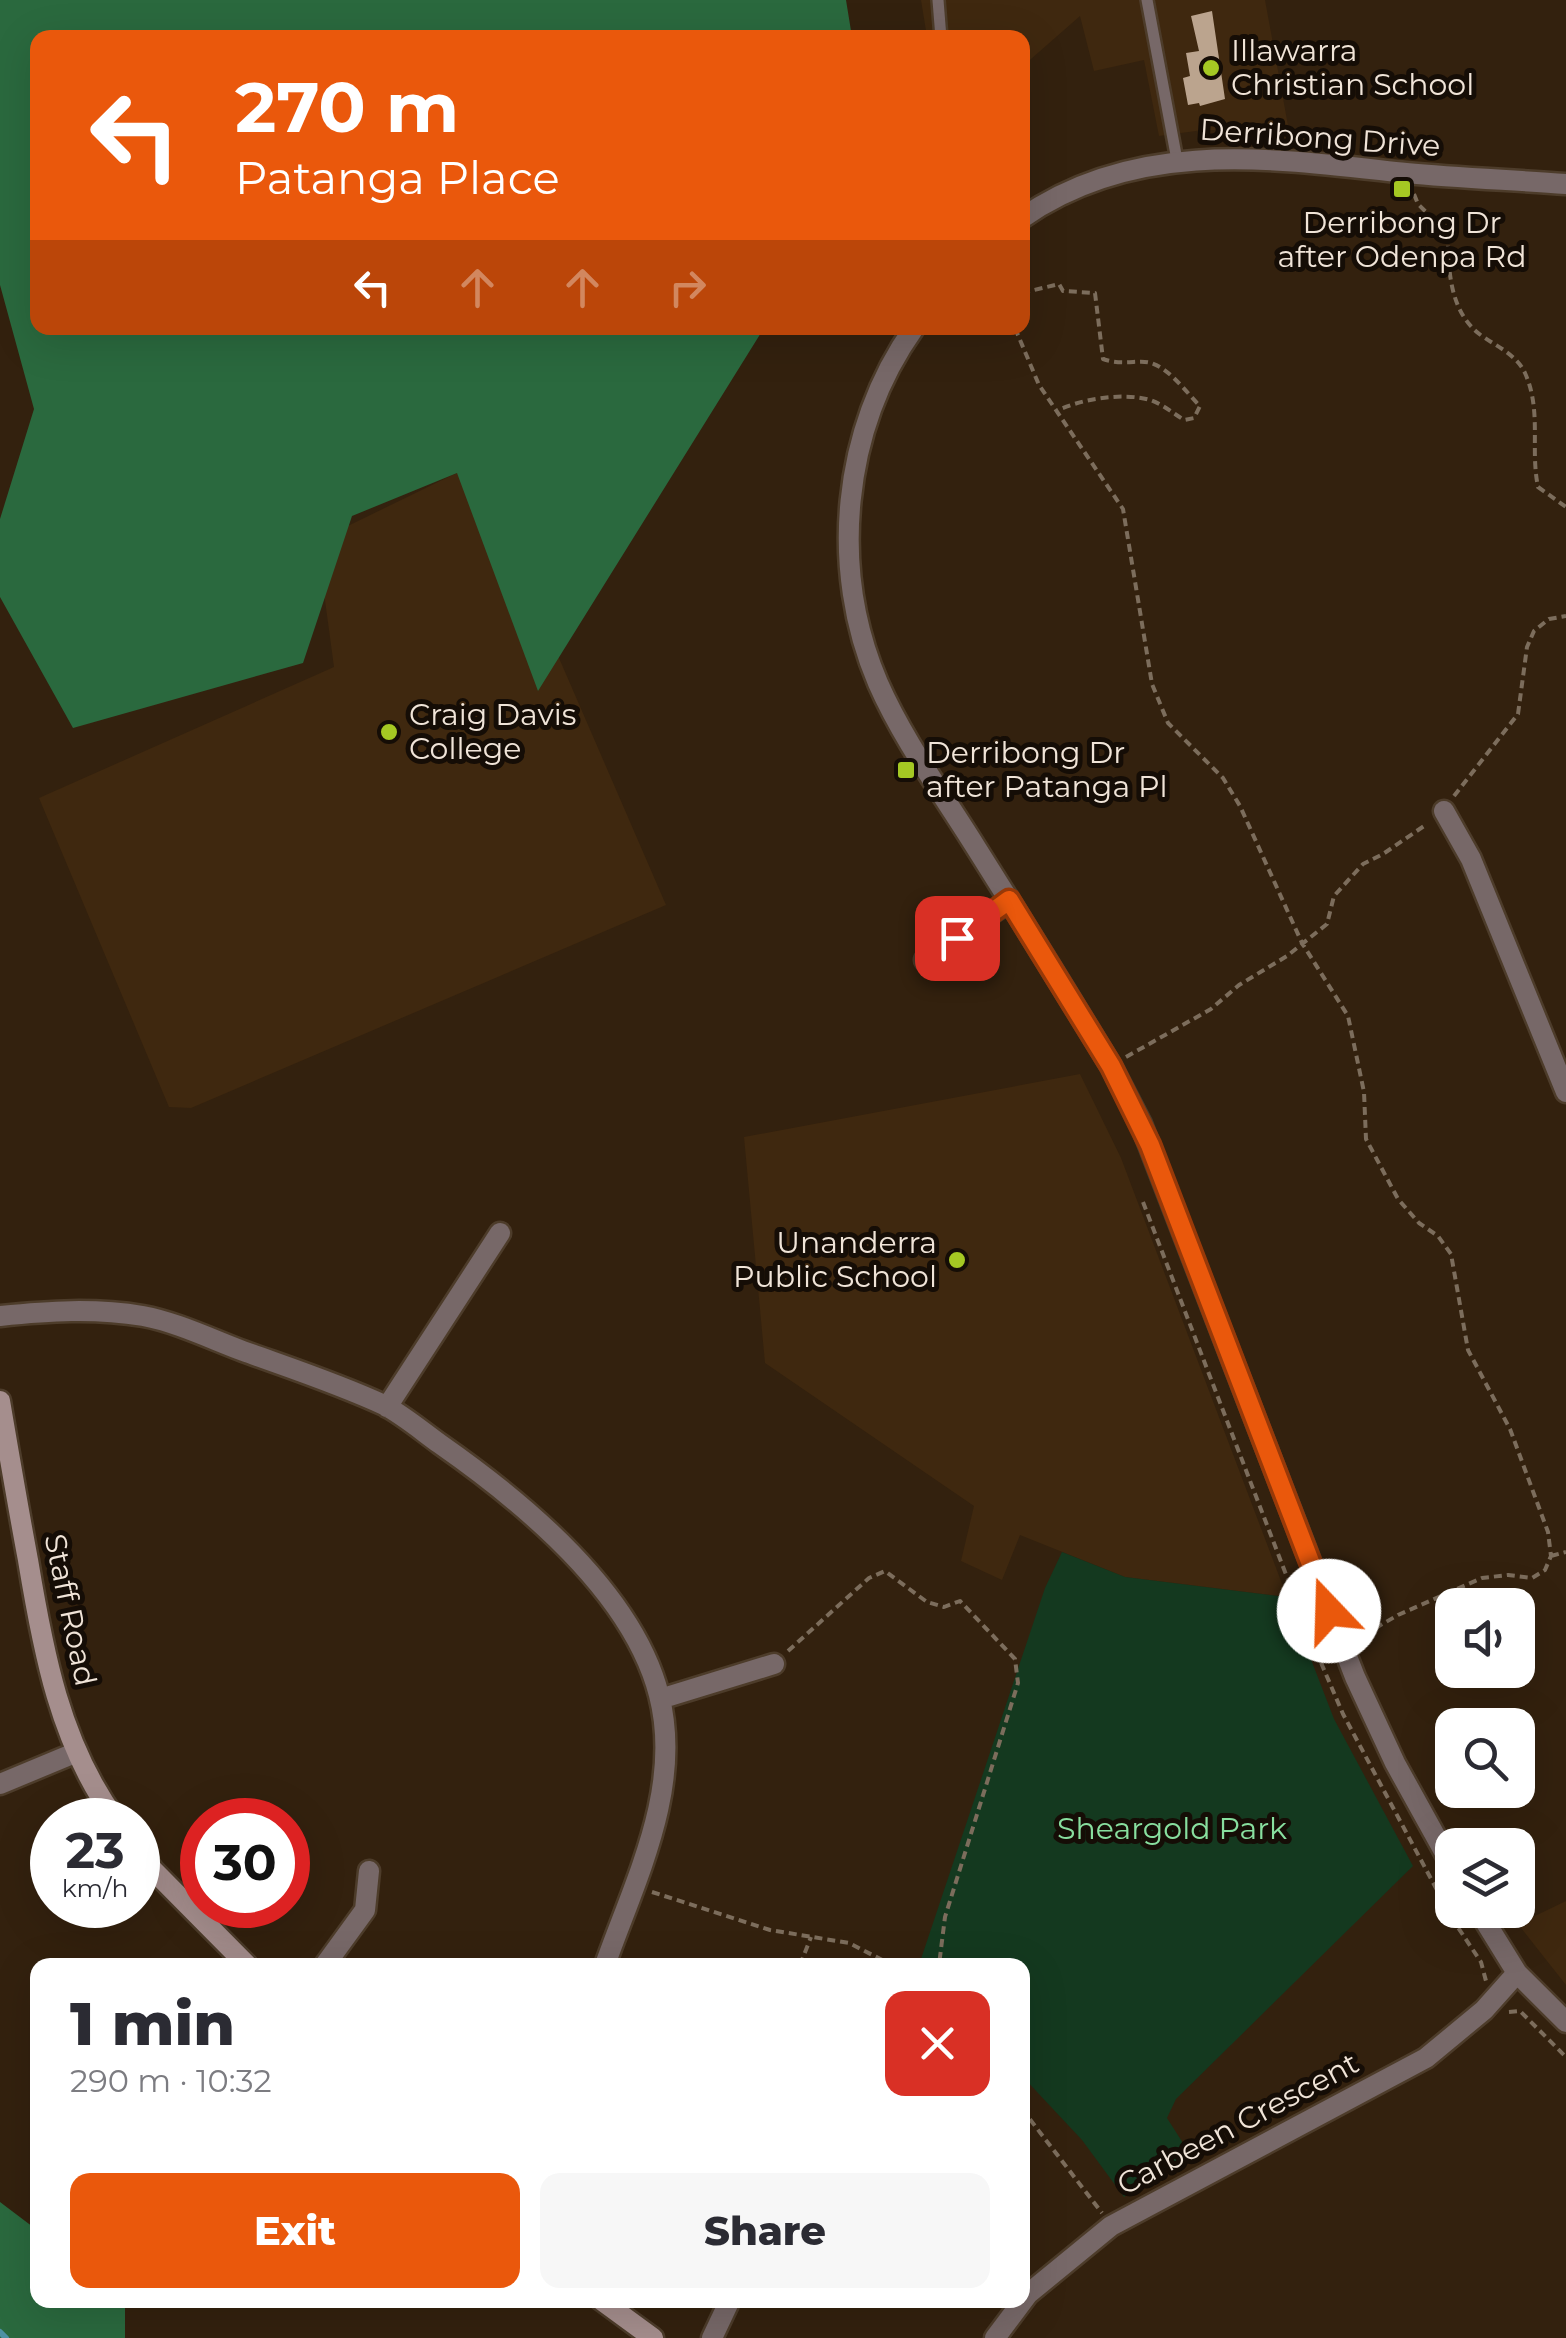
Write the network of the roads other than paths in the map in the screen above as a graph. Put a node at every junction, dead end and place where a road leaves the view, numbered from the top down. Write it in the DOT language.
graph roads {
  1 [pos="938,0"];
  2 [pos="1148,0"];
  3 [pos="940,30"];
  4 [pos="1177,160"];
  5 [pos="1566,184"];
  6 [pos="1030,214"];
  7 [pos="910,335"];
  8 [pos="1444,811"];
  9 [pos="1009,900"];
  10 [pos="924,960"];
  11 [pos="1566,1092"];
  12 [pos="500,1232"];
  13 [pos="0,1316"];
  14 [pos="0,1401"];
  15 [pos="387,1407"];
  16 [pos="774,1664"];
  17 [pos="660,1698"];
  18 [pos="77,1752"];
  19 [pos="0,1784"];
  20 [pos="103,1798"];
  21 [pos="1435,1835"];
  22 [pos="369,1871"];
  23 [pos="160,1877"];
  24 [pos="1489,1928"];
  25 [pos="240,1958"];
  26 [pos="331,1958"];
  27 [pos="607,1958"];
  28 [pos="1517,1972"];
  29 [pos="1566,2022"];
  30 [pos="1030,2292"];
  31 [pos="612,2308"];
  32 [pos="726,2308"];
  33 [pos="1017,2308"];
  34 [pos="653,2338"];
  35 [pos="712,2338"];
  36 [pos="994,2338"];
  1 -- 3 [label="lane"];
  2 -- 4 [label="lane"];
  4 -- 5 [label="street, Derribong Drive"];
  4 -- 6 [label="street, Derribong Drive"];
  7 -- 9 [label="street"];
  8 -- 11 [label="street"];
  9 -- 10 [label="street"];
  9 -- 21 [label="street"];
  12 -- 15 [label="street"];
  13 -- 15 [label="street"];
  14 -- 18 [label="street, Staff Road"];
  15 -- 17 [label="street"];
  16 -- 17 [label="street"];
  17 -- 27 [label="street"];
  18 -- 19 [label="street"];
  18 -- 20 [label="street, Staff Road"];
  22 -- 26 [label="street"];
  23 -- 25 [label="street"];
  24 -- 28 [label="street"];
  28 -- 29 [label="street"];
  28 -- 30 [label="street, Carbeen Crescent"];
  31 -- 34 [label="street"];
  32 -- 35 [label="street"];
  33 -- 36 [label="street, Carbeen Crescent"];
}
